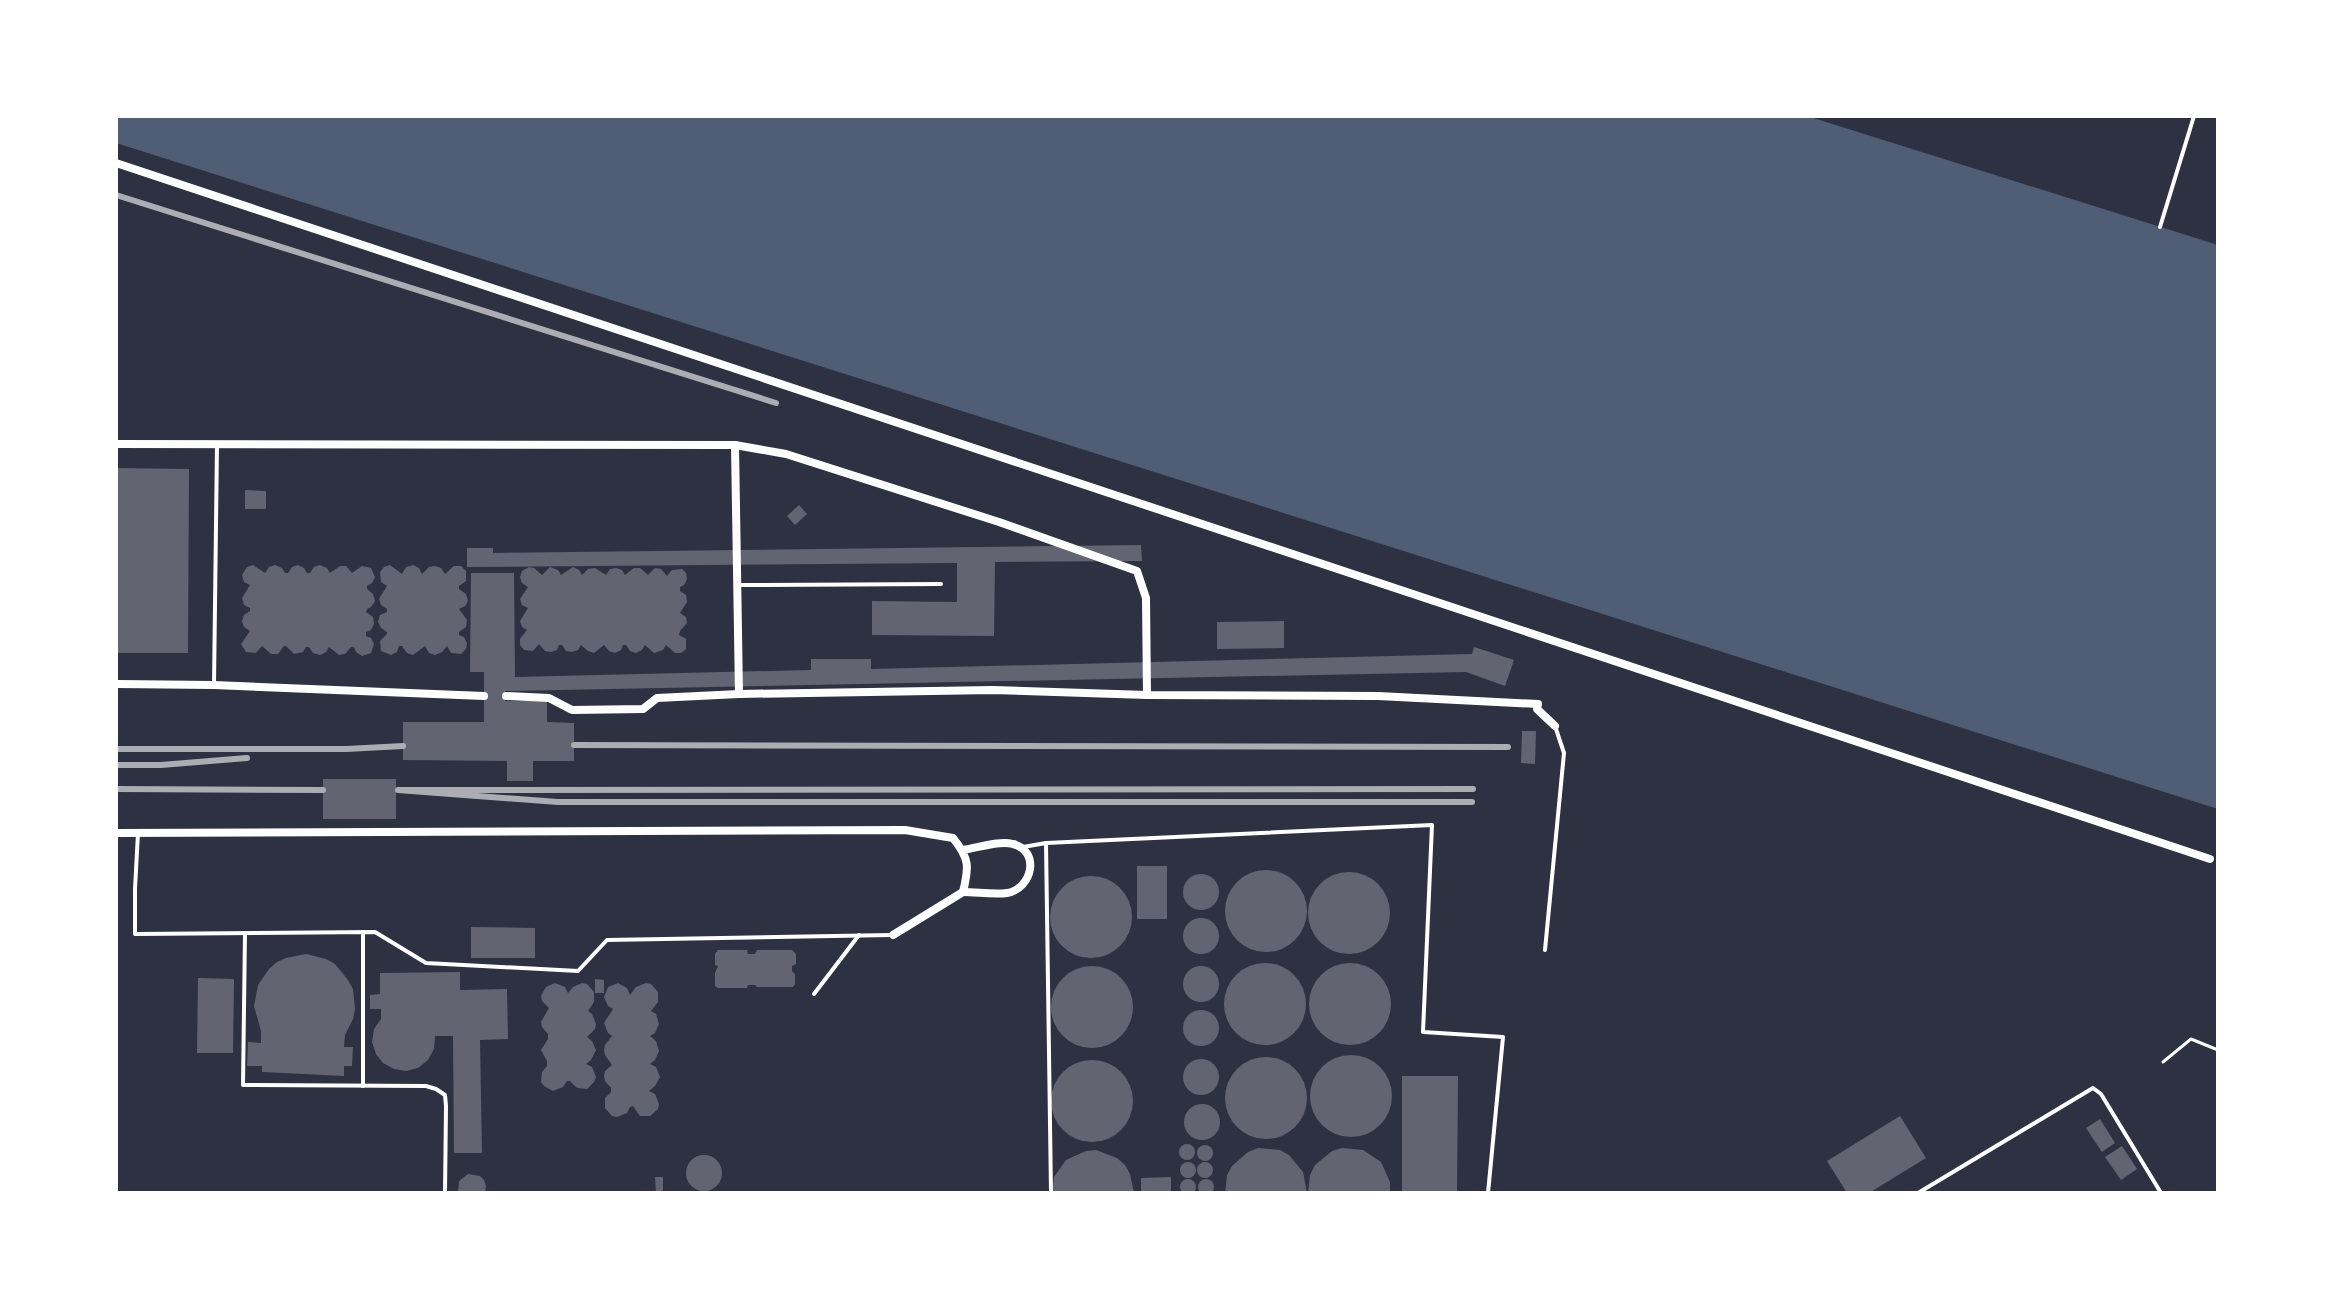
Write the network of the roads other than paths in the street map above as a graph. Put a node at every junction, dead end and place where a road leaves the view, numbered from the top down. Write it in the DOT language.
graph roads {
  1 [pos="2194,116"];
  2 [pos="116,163"];
  3 [pos="2160,227"];
  4 [pos="116,444"];
  5 [pos="217,445"];
  6 [pos="735,445"];
  7 [pos="941,584"];
  8 [pos="739,585"];
  9 [pos="116,684"];
  10 [pos="214,685"];
  11 [pos="739,694"];
  12 [pos="1147,695"];
  13 [pos="484,696"];
  14 [pos="506,696"];
  15 [pos="1555,726"];
  16 [pos="116,833"];
  17 [pos="138,833"];
  18 [pos="1046,843"];
  19 [pos="1023,848"];
  20 [pos="963,850"];
  21 [pos="2210,859"];
  22 [pos="963,892"];
  23 [pos="363,932"];
  24 [pos="245,933"];
  25 [pos="859,935"];
  26 [pos="893,935"];
  27 [pos="1545,950"];
  28 [pos="814,994"];
  29 [pos="363,1086"];
  30 [pos="445,1193"];
  31 [pos="1051,1193"];
  32 [pos="1488,1193"];
  33 [pos="1918,1193"];
  34 [pos="2161,1193"];
  1 -- 3 [label="lane"];
  2 -- 21 [label="street"];
  4 -- 5 [label="street"];
  5 -- 6 [label="street"];
  5 -- 10 [label="lane"];
  6 -- 8 [label="street"];
  6 -- 12 [label="street"];
  7 -- 8 [label="lane"];
  8 -- 11 [label="street"];
  9 -- 10 [label="street"];
  10 -- 13 [label="street"];
  11 -- 12 [label="street"];
  11 -- 14 [label="street"];
  12 -- 15 [label="street"];
  15 -- 27 [label="lane"];
  16 -- 17 [label="street"];
  17 -- 20 [label="street"];
  17 -- 24 [label="lane"];
  18 -- 19 [label="lane"];
  18 -- 31 [label="lane"];
  18 -- 32 [label="lane"];
  19 -- 20 [label="street"];
  19 -- 22 [label="street"];
  20 -- 22 [label="street"];
  22 -- 26 [label="street"];
  23 -- 24 [label="lane"];
  23 -- 25 [label="lane"];
  23 -- 29 [label="lane"];
  24 -- 29 [label="lane"];
  25 -- 26 [label="lane"];
  25 -- 28 [label="lane"];
  29 -- 30 [label="lane"];
  33 -- 34 [label="lane"];
}
